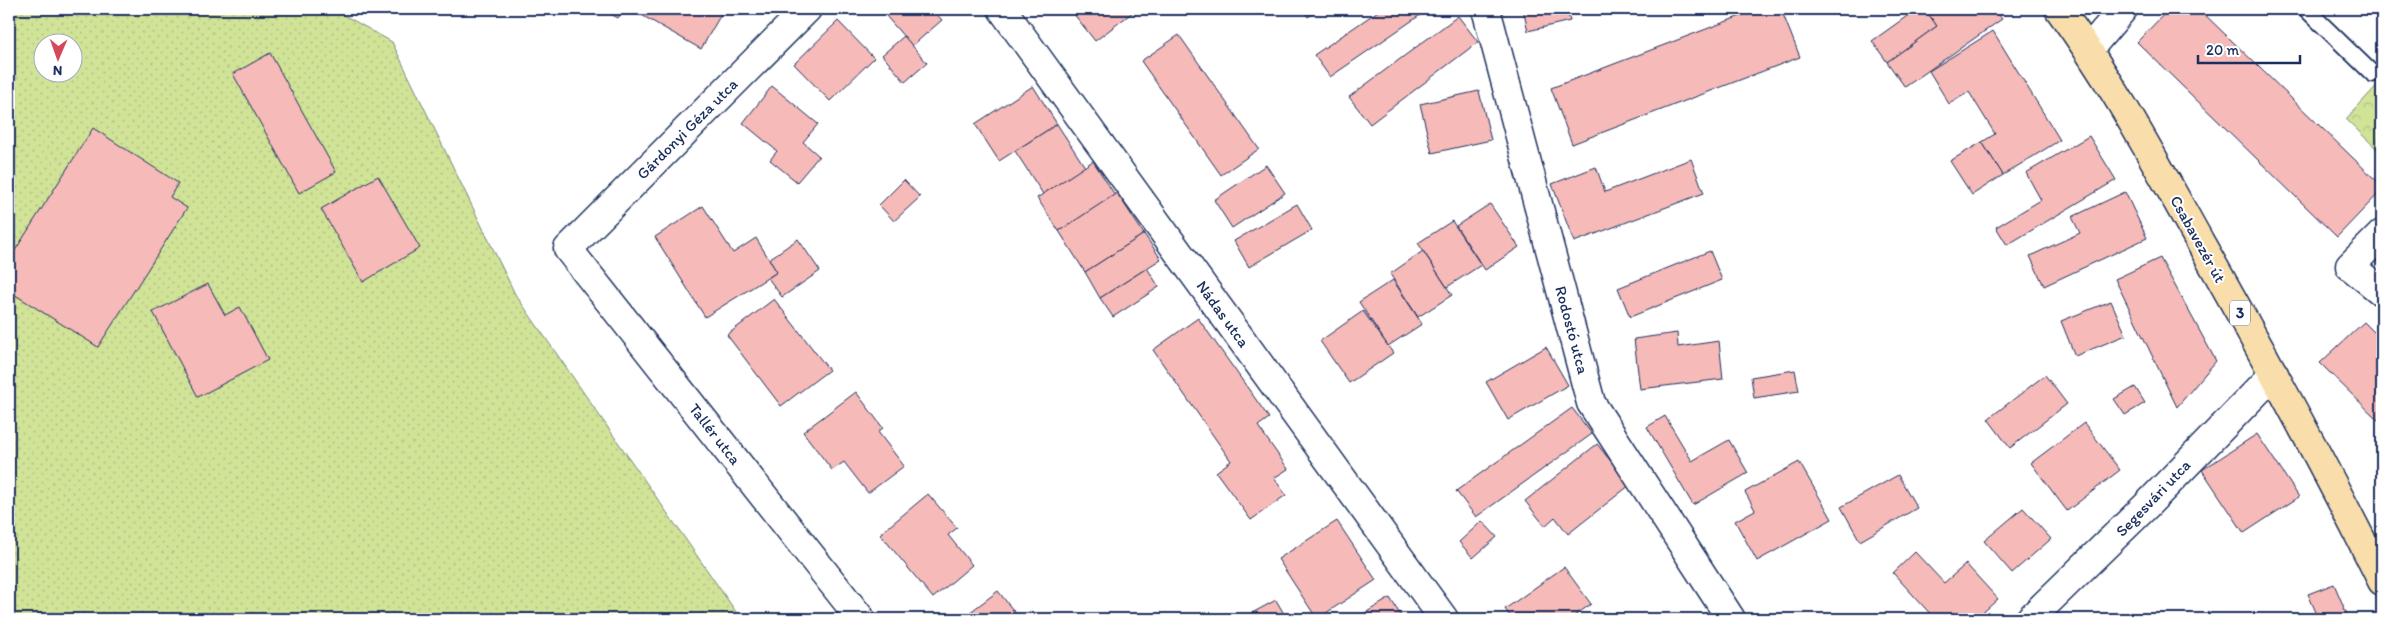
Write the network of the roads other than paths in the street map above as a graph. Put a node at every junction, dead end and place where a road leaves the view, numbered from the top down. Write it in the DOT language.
graph roads {
  1 [pos="806,9"];
  2 [pos="1002,9"];
  3 [pos="1486,9"];
  4 [pos="2059,9"];
  5 [pos="2123,9"];
  6 [pos="2306,9"];
  7 [pos="2089,49"];
  8 [pos="2373,74"];
  9 [pos="2382,234"];
  10 [pos="568,250"];
  11 [pos="2382,292"];
  12 [pos="2274,374"];
  13 [pos="2382,581"];
  14 [pos="861,619"];
  15 [pos="1444,619"];
  16 [pos="1731,619"];
  17 [pos="2030,619"];
  1 -- 10 [label="street, Gárdonyi Géza utca"];
  2 -- 15 [label="street, Nádas utca"];
  3 -- 16 [label="street, Rodostó utca"];
  4 -- 7 [label="main road, Csabavezér út / 3"];
  5 -- 7 [label="street"];
  6 -- 8 [label="lane"];
  7 -- 12 [label="main road, Csabavezér út / 3"];
  9 -- 11 [label="street"];
  10 -- 14 [label="street, Tallér utca"];
  12 -- 13 [label="main road, Csabavezér út / 3"];
  12 -- 17 [label="street, Segesvári utca"];
}
